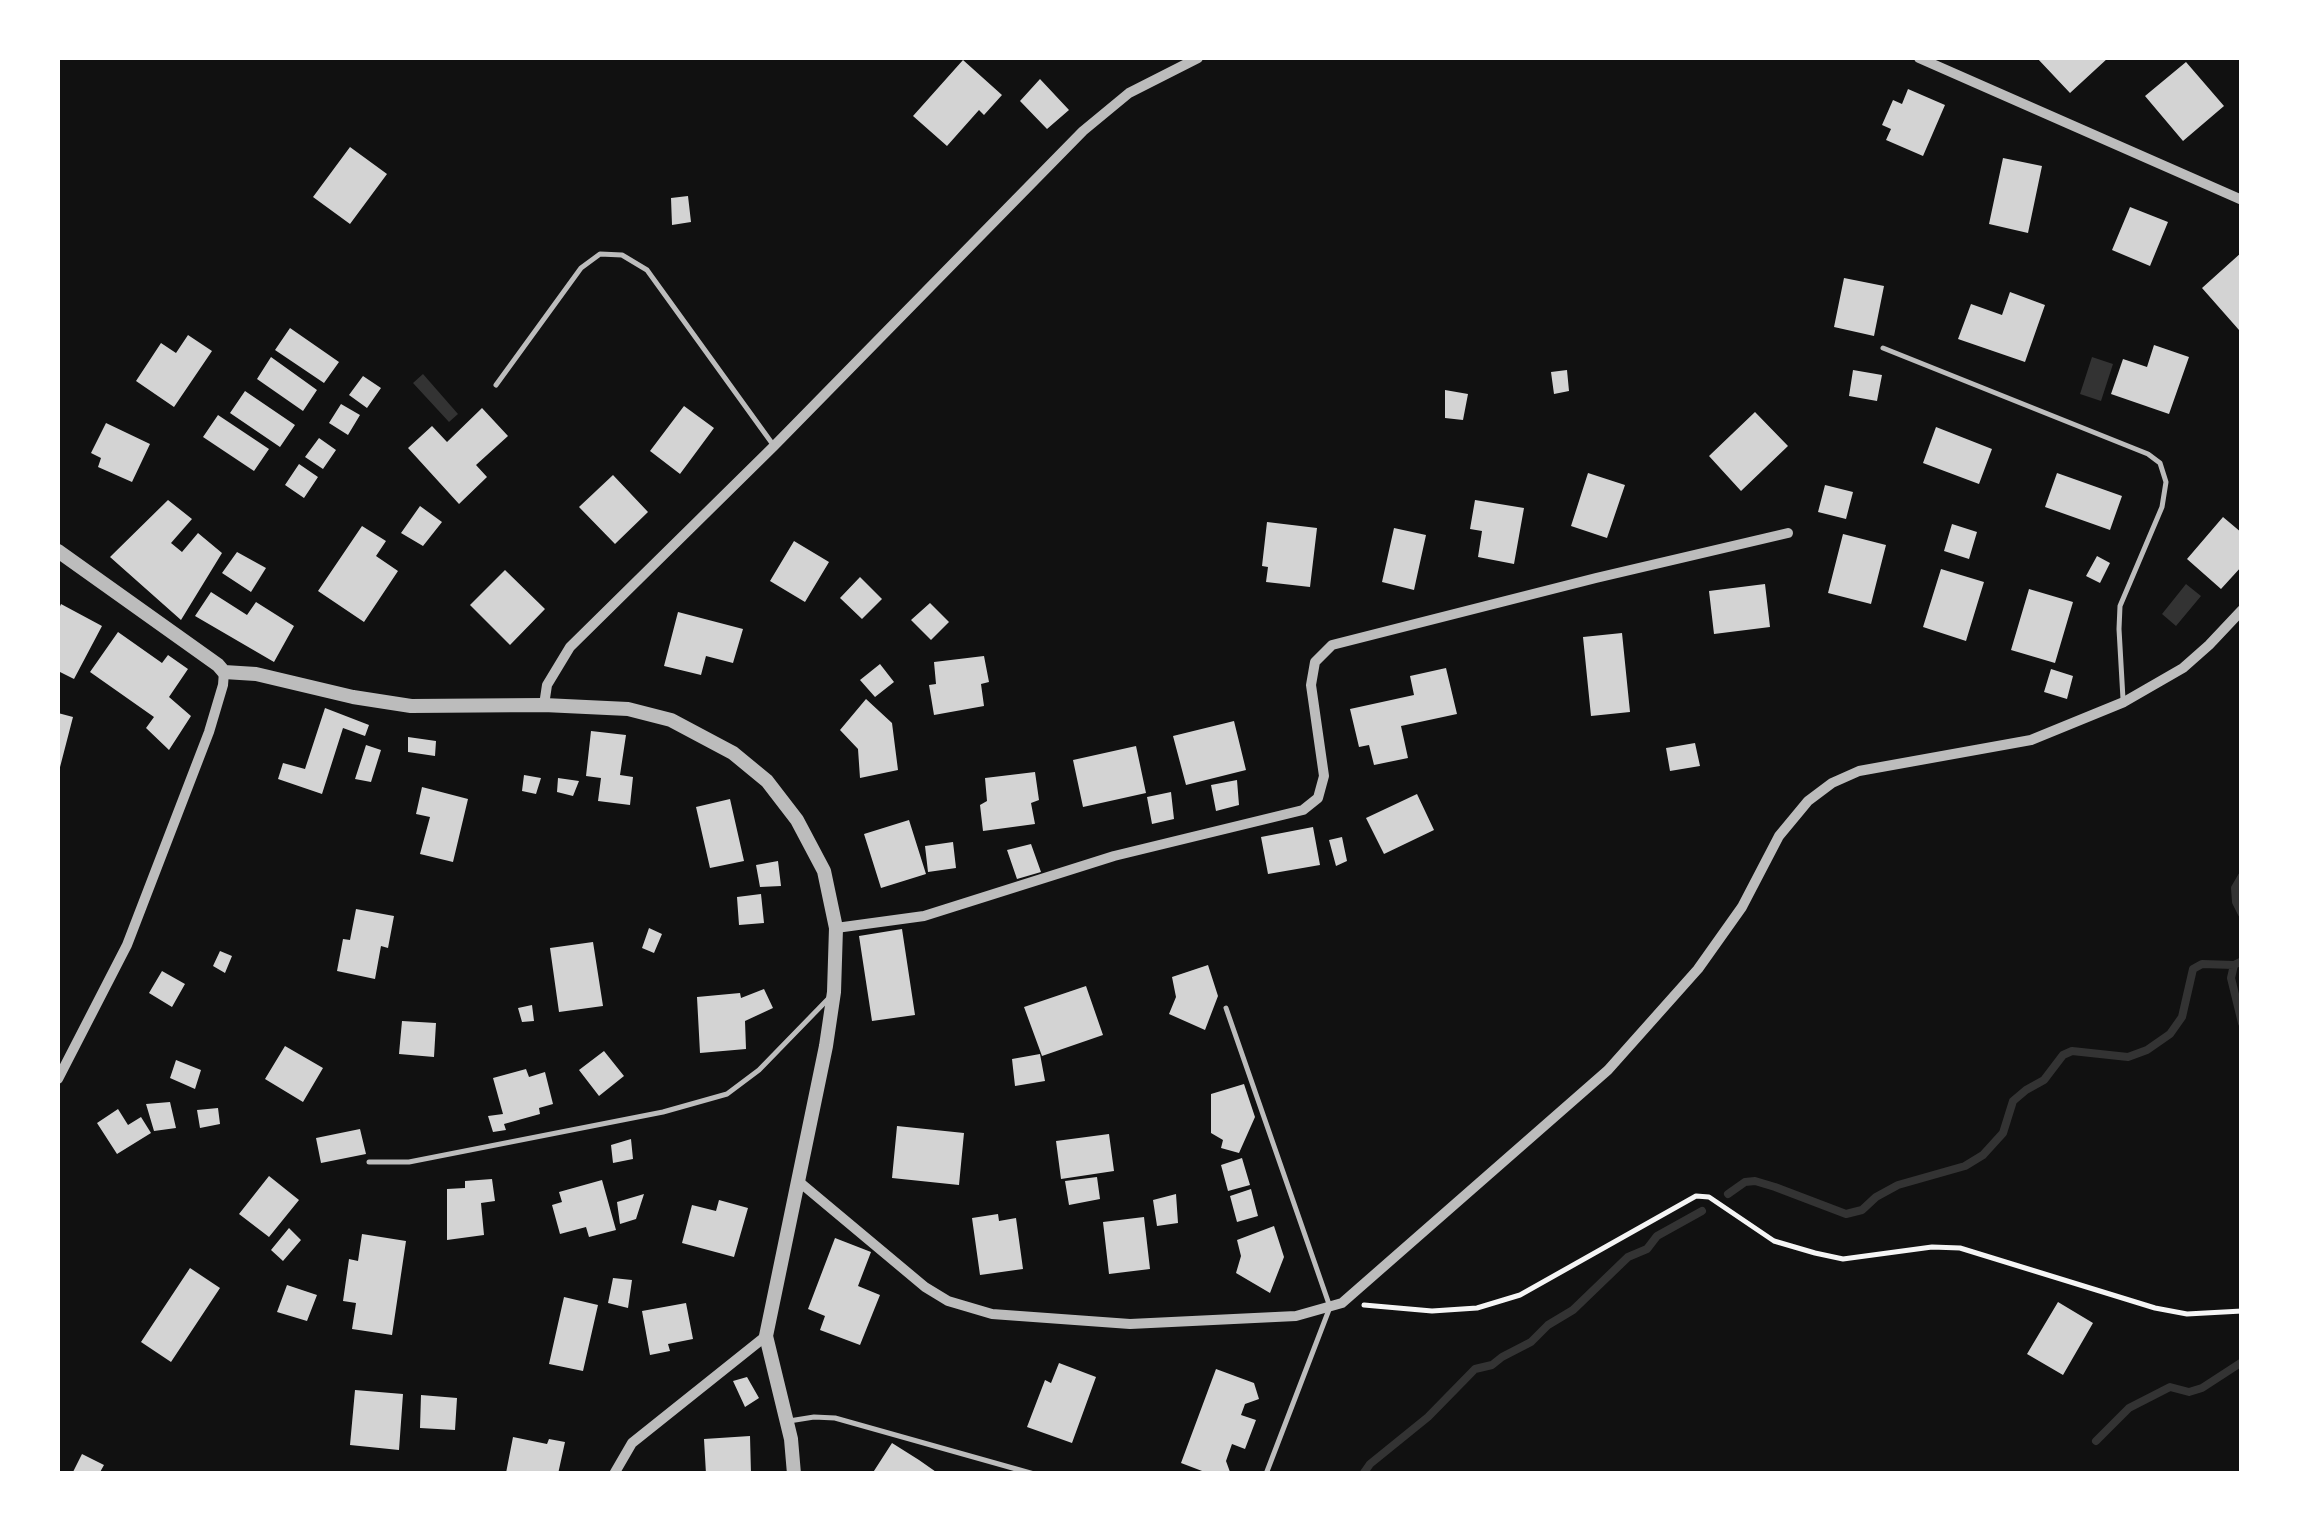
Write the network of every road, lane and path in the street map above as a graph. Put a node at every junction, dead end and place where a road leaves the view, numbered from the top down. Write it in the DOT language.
graph roads {
  1 [pos="1198,58"];
  2 [pos="1919,58"];
  3 [pos="2242,200"];
  4 [pos="1883,348"];
  5 [pos="496,385"];
  6 [pos="774,446"];
  7 [pos="1788,534"];
  8 [pos="58,551"];
  9 [pos="2242,610"];
  10 [pos="224,672"];
  11 [pos="2124,702"];
  12 [pos="544,705"];
  13 [pos="836,928"];
  14 [pos="834,992"];
  15 [pos="1226,1008"];
  16 [pos="58,1078"];
  17 [pos="369,1162"];
  18 [pos="797,1180"];
  19 [pos="1342,1303"];
  20 [pos="1330,1306"];
  21 [pos="2242,1310"];
  22 [pos="766,1336"];
  23 [pos="786,1421"];
  24 [pos="614,1474"];
  25 [pos="794,1474"];
  26 [pos="1034,1474"];
  27 [pos="1266,1474"];
  1 -- 6 [label="street"];
  2 -- 3 [label="street"];
  4 -- 11 [label="lane"];
  5 -- 6 [label="lane"];
  6 -- 12 [label="street"];
  7 -- 13 [label="street"];
  8 -- 10 [label="street"];
  9 -- 11 [label="street"];
  10 -- 12 [label="street"];
  10 -- 16 [label="street"];
  11 -- 19 [label="street"];
  12 -- 13 [label="street"];
  13 -- 14 [label="street"];
  14 -- 17 [label="lane"];
  14 -- 18 [label="street"];
  15 -- 20 [label="lane"];
  18 -- 20 [label="street"];
  18 -- 22 [label="street"];
  19 -- 20 [label="street"];
  19 -- 21 [label="path"];
  20 -- 27 [label="lane"];
  22 -- 23 [label="street"];
  22 -- 24 [label="street"];
  23 -- 25 [label="street"];
  23 -- 26 [label="lane"];
}
